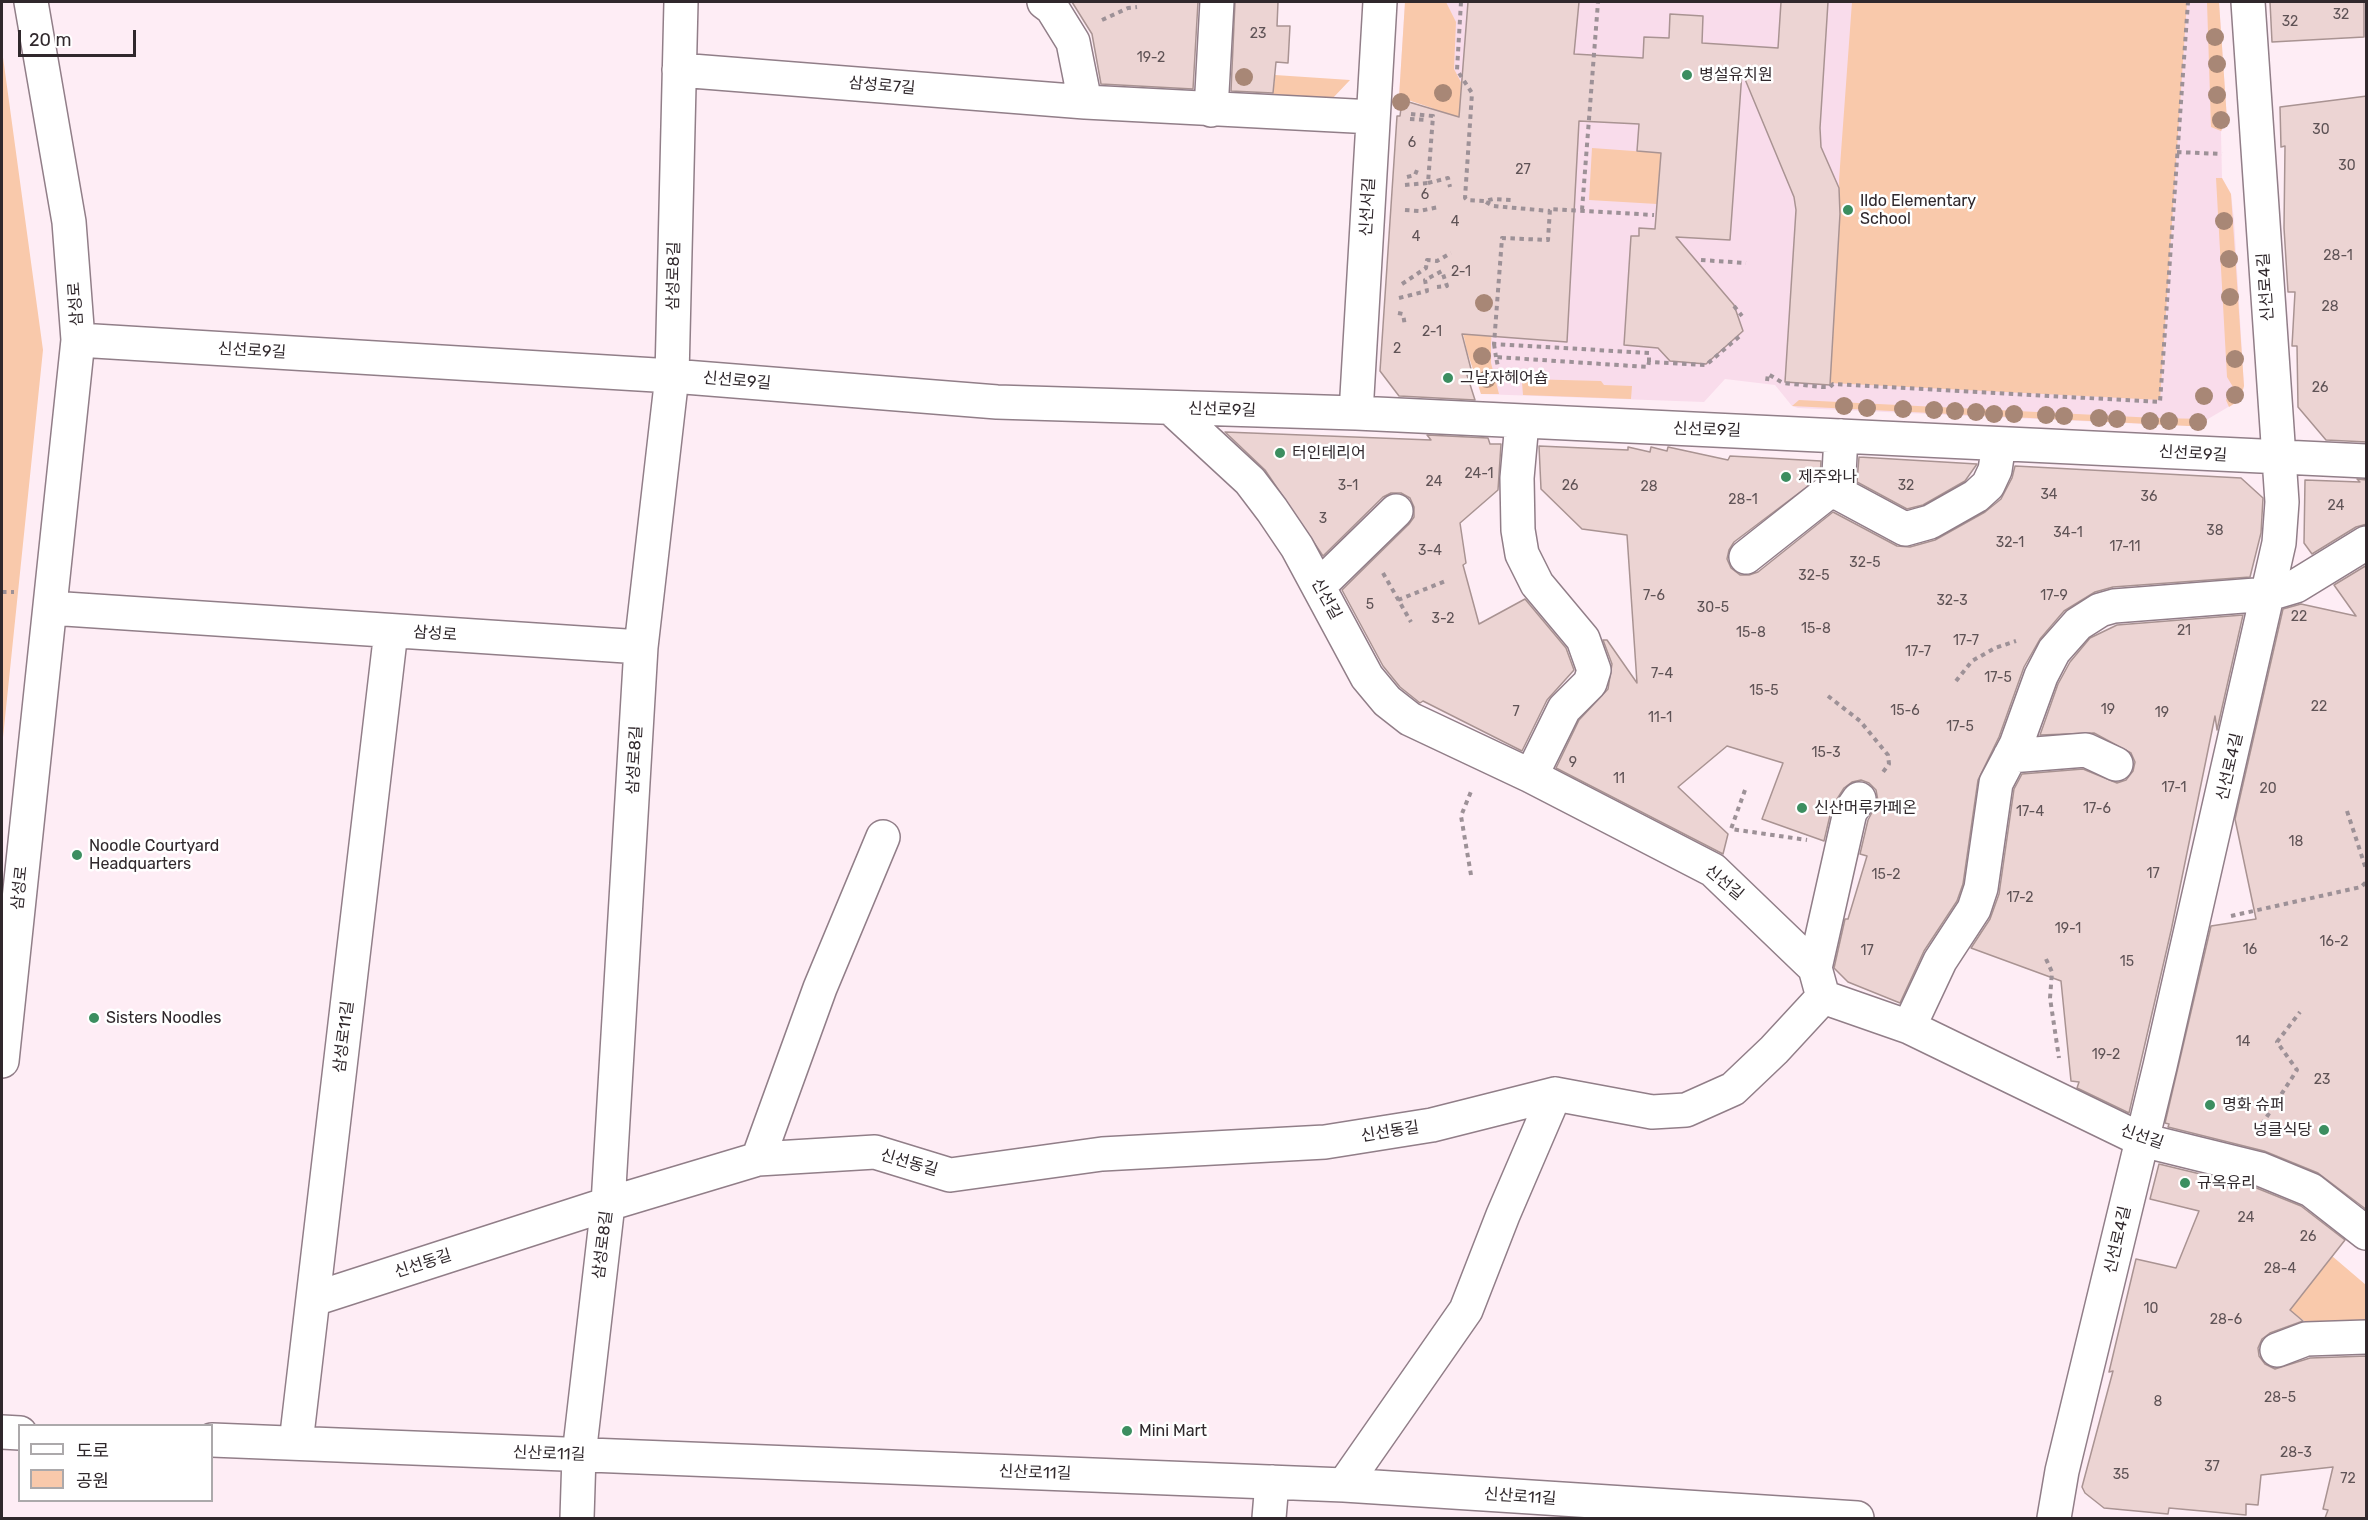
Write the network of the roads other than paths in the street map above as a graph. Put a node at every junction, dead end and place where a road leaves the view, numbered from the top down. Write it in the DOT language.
graph roads {
  1 [pos="31,2"];
  2 [pos="681,2"];
  3 [pos="1044,2"];
  4 [pos="1217,2"];
  5 [pos="1380,2"];
  6 [pos="2248,2"];
  7 [pos="679,70"];
  8 [pos="1085,102"];
  9 [pos="1211,110"];
  10 [pos="1373,117"];
  11 [pos="78,340"];
  12 [pos="672,376"];
  13 [pos="1170,408"];
  14 [pos="1356,413"];
  15 [pos="1522,422"];
  16 [pos="1841,436"];
  17 [pos="1999,444"];
  18 [pos="2278,458"];
  19 [pos="2367,461"];
  20 [pos="1838,493"];
  21 [pos="1396,510"];
  22 [pos="2367,543"];
  23 [pos="1746,557"];
  24 [pos="1319,586"];
  25 [pos="2269,594"];
  26 [pos="50,608"];
  27 [pos="391,631"];
  28 [pos="641,647"];
  29 [pos="2010,756"];
  30 [pos="2116,764"];
  31 [pos="1531,776"];
  32 [pos="1859,800"];
  33 [pos="883,837"];
  34 [pos="1819,983"];
  35 [pos="1909,1027"];
  36 [pos="2,1061"];
  37 [pos="1555,1094"];
  38 [pos="2142,1140"];
  39 [pos="758,1159"];
  40 [pos="608,1204"];
  41 [pos="2367,1233"];
  42 [pos="314,1299"];
  43 [pos="2367,1337"];
  44 [pos="2277,1350"];
  45 [pos="2,1432"];
  46 [pos="18,1433"];
  47 [pos="213,1440"];
  48 [pos="296,1443"];
  49 [pos="579,1455"];
  50 [pos="1272,1482"];
  51 [pos="1344,1485"];
  52 [pos="576,1518"];
  53 [pos="1269,1518"];
  54 [pos="1857,1518"];
  55 [pos="2054,1518"];
  1 -- 11 [label="street, 삼성로"];
  2 -- 7 [label="street, 삼성로8길"];
  3 -- 8 [label="street"];
  4 -- 9 [label="street"];
  5 -- 10 [label="street, 신선서길"];
  6 -- 18 [label="street, 신선로4길"];
  7 -- 8 [label="street, 삼성로7길"];
  7 -- 12 [label="street, 삼성로8길"];
  8 -- 9 [label="street, 삼성로7길"];
  9 -- 10 [label="street, 삼성로7길"];
  10 -- 14 [label="street, 신선서길"];
  11 -- 12 [label="street, 신선로9길"];
  11 -- 26 [label="street, 삼성로"];
  12 -- 13 [label="street, 신선로9길"];
  12 -- 28 [label="street, 삼성로8길"];
  13 -- 14 [label="street, 신선로9길"];
  13 -- 24 [label="street, 신선길"];
  14 -- 15 [label="street, 신선로9길"];
  15 -- 16 [label="street, 신선로9길"];
  15 -- 31 [label="street"];
  16 -- 17 [label="street, 신선로9길"];
  16 -- 20 [label="street"];
  17 -- 18 [label="street, 신선로9길"];
  17 -- 20 [label="street"];
  18 -- 19 [label="street, 신선로9길"];
  18 -- 25 [label="street, 신선로4길"];
  20 -- 23 [label="street"];
  21 -- 24 [label="street"];
  22 -- 25 [label="street"];
  24 -- 31 [label="street, 신선길"];
  25 -- 29 [label="street"];
  25 -- 38 [label="street, 신선로4길"];
  26 -- 27 [label="street, 삼성로"];
  26 -- 36 [label="street, 삼성로"];
  27 -- 28 [label="street, 삼성로"];
  27 -- 42 [label="street, 삼성로11길"];
  28 -- 40 [label="street, 삼성로8길"];
  29 -- 30 [label="street"];
  29 -- 35 [label="street"];
  31 -- 34 [label="street, 신선길"];
  32 -- 34 [label="street"];
  33 -- 39 [label="street"];
  34 -- 35 [label="street, 신선길"];
  34 -- 37 [label="street, 신선동길"];
  35 -- 38 [label="street, 신선길"];
  37 -- 39 [label="street, 신선동길"];
  37 -- 51 [label="street"];
  38 -- 41 [label="street, 신선길"];
  38 -- 55 [label="street, 신선로4길"];
  39 -- 40 [label="street, 신선동길"];
  40 -- 42 [label="street, 신선동길"];
  40 -- 49 [label="street, 삼성로8길"];
  42 -- 48 [label="street, 삼성로11길"];
  43 -- 44 [label="street"];
  45 -- 46 [label="street"];
  47 -- 48 [label="street, 신산로11길"];
  48 -- 49 [label="street, 신산로11길"];
  49 -- 50 [label="street, 신산로11길"];
  49 -- 52 [label="street, 삼성로8길"];
  50 -- 51 [label="street, 신산로11길"];
  50 -- 53 [label="street"];
  51 -- 54 [label="street, 신산로11길"];
}
